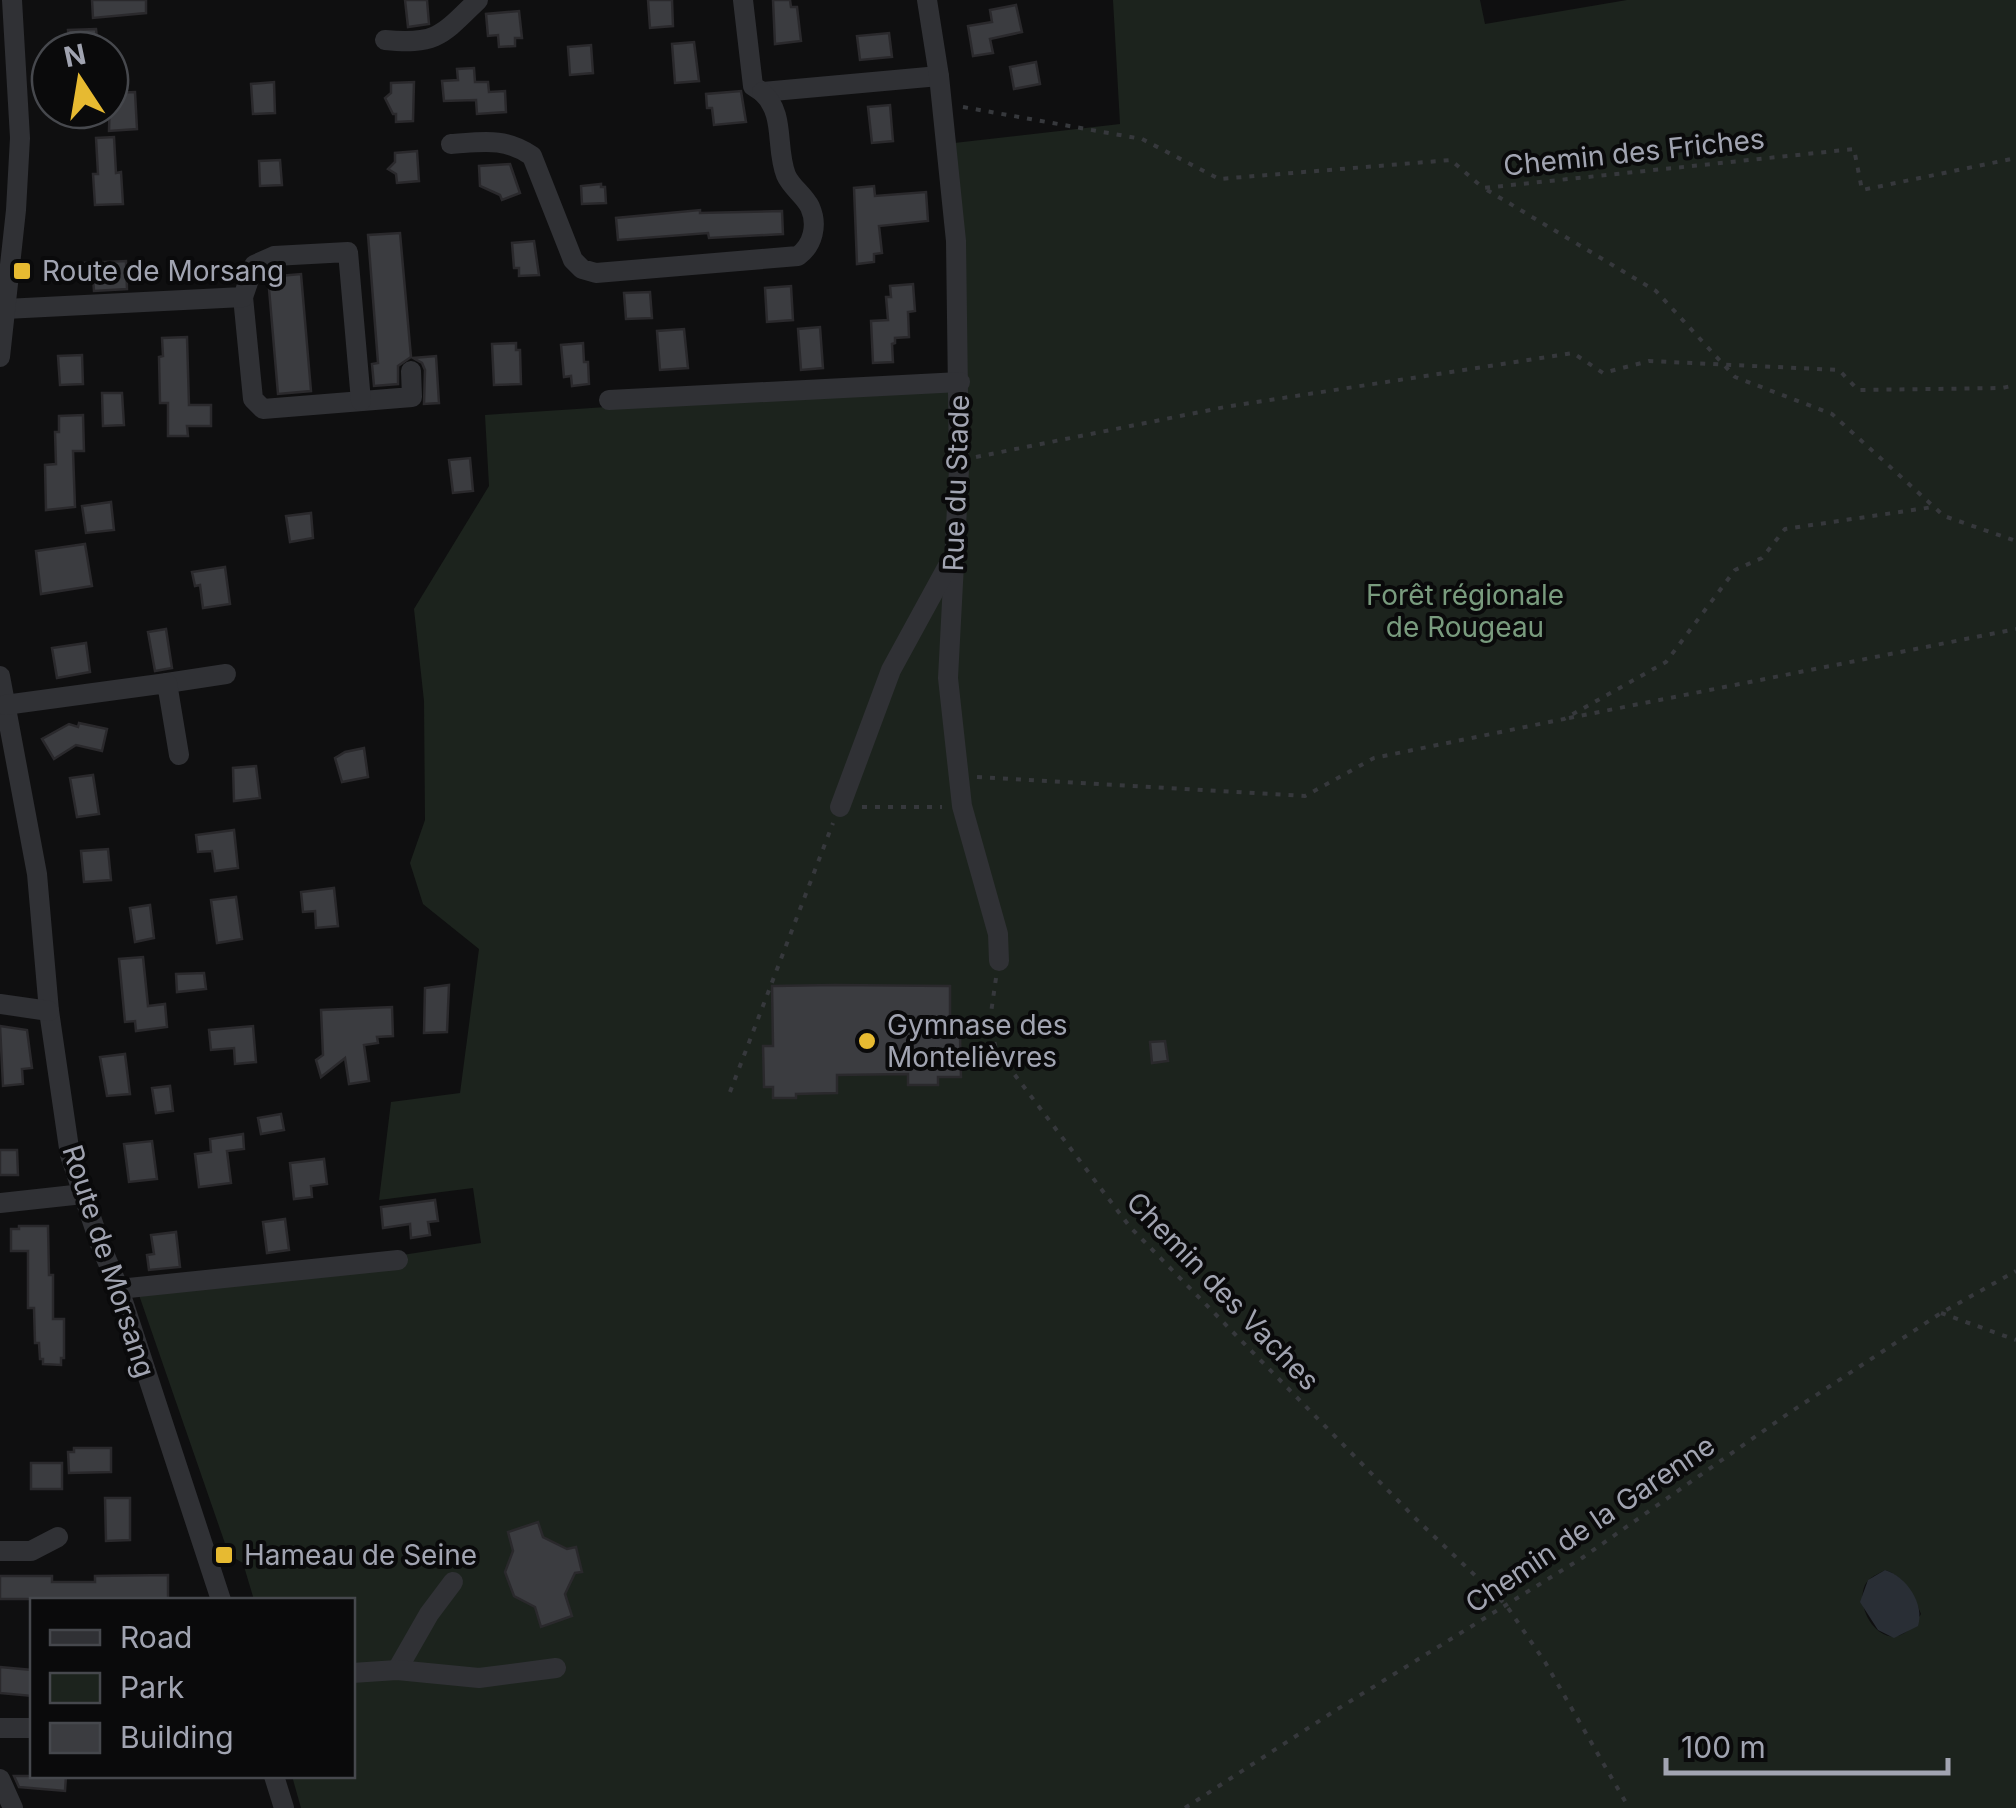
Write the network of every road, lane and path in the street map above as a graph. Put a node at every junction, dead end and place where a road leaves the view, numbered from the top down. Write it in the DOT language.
graph roads {
  1 [pos="12,0"];
  2 [pos="478,0"];
  3 [pos="743,0"];
  4 [pos="927,0"];
  5 [pos="385,40"];
  6 [pos="939,76"];
  7 [pos="762,92"];
  8 [pos="943,108"];
  9 [pos="450,144"];
  10 [pos="2016,158"];
  11 [pos="1483,188"];
  12 [pos="243,297"];
  13 [pos="5,309"];
  14 [pos="0,357"];
  15 [pos="1726,367"];
  16 [pos="411,371"];
  17 [pos="960,382"];
  18 [pos="2016,385"];
  19 [pos="609,400"];
  20 [pos="361,401"];
  21 [pos="959,460"];
  22 [pos="1933,506"];
  23 [pos="2016,541"];
  24 [pos="953,556"];
  25 [pos="2016,629"];
  26 [pos="226,674"];
  27 [pos="0,676"];
  28 [pos="167,683"];
  29 [pos="2,692"];
  30 [pos="1564,719"];
  31 [pos="179,755"];
  32 [pos="959,776"];
  33 [pos="962,806"];
  34 [pos="840,807"];
  35 [pos="999,961"];
  36 [pos="0,1004"];
  37 [pos="49,1010"];
  38 [pos="730,1092"];
  39 [pos="83,1194"];
  40 [pos="0,1203"];
  41 [pos="398,1260"];
  42 [pos="2016,1271"];
  43 [pos="119,1289"];
  44 [pos="1941,1313"];
  45 [pos="2016,1340"];
  46 [pos="58,1536"];
  47 [pos="0,1551"];
  48 [pos="453,1582"];
  49 [pos="220,1598"];
  50 [pos="1506,1605"];
  51 [pos="556,1668"];
  52 [pos="397,1670"];
  53 [pos="355,1673"];
  54 [pos="0,1728"];
  55 [pos="30,1728"];
  56 [pos="275,1778"];
  57 [pos="0,1779"];
  58 [pos="12,1808"];
  59 [pos="284,1808"];
  60 [pos="1185,1808"];
  61 [pos="1629,1808"];
  1 -- 13 [label="street"];
  2 -- 5 [label="street"];
  3 -- 7 [label="street"];
  4 -- 6 [label="street, Rue du Stade"];
  6 -- 7 [label="street"];
  6 -- 8 [label="street, Rue du Stade"];
  7 -- 9 [label="street"];
  8 -- 11 [label="path, Chemin des Friches"];
  8 -- 17 [label="street, Rue du Stade"];
  10 -- 11 [label="path, Chemin des Friches"];
  11 -- 15 [label="path"];
  12 -- 13 [label="street"];
  12 -- 20 [label="street"];
  12 -- 20 [label="street"];
  13 -- 14 [label="street"];
  15 -- 18 [label="path"];
  15 -- 21 [label="path"];
  15 -- 22 [label="path"];
  16 -- 20 [label="street"];
  17 -- 19 [label="street"];
  17 -- 21 [label="street, Rue du Stade"];
  21 -- 24 [label="street, Rue du Stade"];
  22 -- 23 [label="path"];
  22 -- 30 [label="path"];
  24 -- 32 [label="street, Rue du Stade"];
  24 -- 34 [label="street"];
  25 -- 30 [label="path"];
  26 -- 28 [label="street"];
  27 -- 29 [label="street, Route de Morsang"];
  28 -- 29 [label="street"];
  28 -- 31 [label="street"];
  29 -- 37 [label="street, Route de Morsang"];
  30 -- 32 [label="path"];
  32 -- 33 [label="street, Rue du Stade"];
  33 -- 34 [label="path"];
  33 -- 35 [label="street, Rue du Stade"];
  34 -- 38 [label="path"];
  35 -- 50 [label="path, Chemin des Vaches"];
  36 -- 37 [label="street"];
  37 -- 39 [label="street, Route de Morsang"];
  39 -- 40 [label="street"];
  39 -- 43 [label="street, Route de Morsang"];
  41 -- 43 [label="street"];
  42 -- 44 [label="path, Chemin de la Garenne"];
  43 -- 49 [label="street, Route de Morsang"];
  44 -- 45 [label="path"];
  44 -- 50 [label="path, Chemin de la Garenne"];
  46 -- 47 [label="street"];
  48 -- 52 [label="street"];
  50 -- 60 [label="path, Chemin de la Garenne"];
  50 -- 61 [label="path, Chemin des Vaches"];
  51 -- 52 [label="street"];
  52 -- 53 [label="street"];
  54 -- 55 [label="street"];
  56 -- 59 [label="street"];
  57 -- 58 [label="street"];
}
